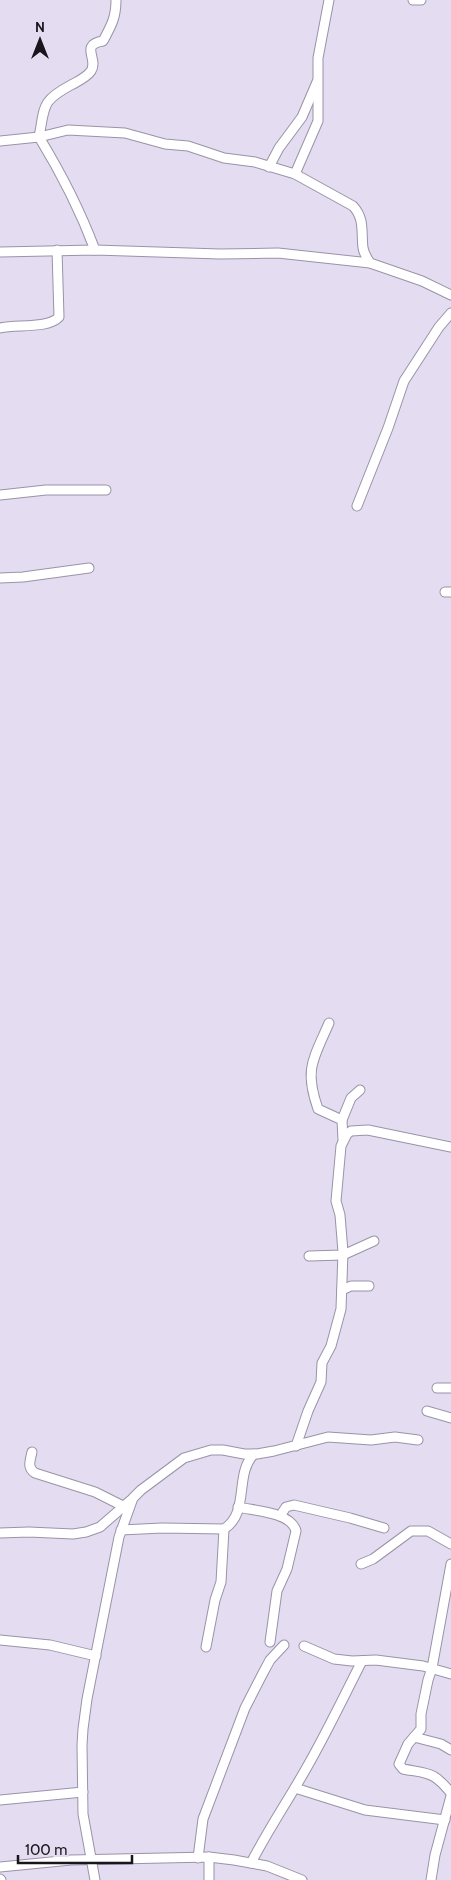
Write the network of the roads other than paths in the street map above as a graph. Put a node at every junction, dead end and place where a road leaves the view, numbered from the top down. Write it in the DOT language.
graph roads {
  1 [pos="116,0"];
  2 [pos="329,0"];
  3 [pos="412,0"];
  4 [pos="421,0"];
  5 [pos="317,80"];
  6 [pos="39,138"];
  7 [pos="0,141"];
  8 [pos="269,166"];
  9 [pos="295,174"];
  10 [pos="57,250"];
  11 [pos="95,250"];
  12 [pos="0,252"];
  13 [pos="370,263"];
  14 [pos="451,295"];
  15 [pos="451,313"];
  16 [pos="0,328"];
  17 [pos="106,490"];
  18 [pos="0,495"];
  19 [pos="357,506"];
  20 [pos="90,568"];
  21 [pos="0,578"];
  22 [pos="329,1024"];
  23 [pos="360,1090"];
  24 [pos="342,1120"];
  25 [pos="343,1141"];
  26 [pos="451,1147"];
  27 [pos="374,1242"];
  28 [pos="343,1255"];
  29 [pos="310,1256"];
  30 [pos="369,1286"];
  31 [pos="342,1290"];
  32 [pos="438,1388"];
  33 [pos="451,1388"];
  34 [pos="427,1411"];
  35 [pos="451,1418"];
  36 [pos="418,1440"];
  37 [pos="296,1446"];
  38 [pos="32,1452"];
  39 [pos="254,1454"];
  40 [pos="133,1498"];
  41 [pos="124,1506"];
  42 [pos="238,1507"];
  43 [pos="280,1516"];
  44 [pos="384,1528"];
  45 [pos="224,1529"];
  46 [pos="122,1530"];
  47 [pos="0,1534"];
  48 [pos="451,1544"];
  49 [pos="361,1564"];
  50 [pos="451,1564"];
  51 [pos="0,1640"];
  52 [pos="270,1642"];
  53 [pos="284,1645"];
  54 [pos="304,1646"];
  55 [pos="206,1647"];
  56 [pos="96,1656"];
  57 [pos="362,1661"];
  58 [pos="432,1668"];
  59 [pos="451,1674"];
  60 [pos="414,1737"];
  61 [pos="451,1750"];
  62 [pos="295,1788"];
  63 [pos="83,1792"];
  64 [pos="451,1796"];
  65 [pos="0,1800"];
  66 [pos="444,1820"];
  67 [pos="209,1857"];
  68 [pos="198,1858"];
  69 [pos="90,1860"];
  70 [pos="251,1863"];
  71 [pos="0,1867"];
  72 [pos="95,1880"];
  73 [pos="209,1880"];
  74 [pos="302,1880"];
  75 [pos="431,1880"];
  1 -- 6 [label="street"];
  2 -- 5 [label="street"];
  3 -- 4 [label="street"];
  5 -- 8 [label="street"];
  5 -- 9 [label="street"];
  6 -- 7 [label="street"];
  6 -- 8 [label="street"];
  6 -- 11 [label="street"];
  8 -- 9 [label="street"];
  9 -- 13 [label="street"];
  10 -- 11 [label="street"];
  10 -- 12 [label="street"];
  10 -- 16 [label="street"];
  11 -- 13 [label="street"];
  13 -- 14 [label="street"];
  15 -- 19 [label="street"];
  17 -- 18 [label="street"];
  20 -- 21 [label="street"];
  22 -- 24 [label="street"];
  23 -- 24 [label="street"];
  24 -- 25 [label="street"];
  25 -- 26 [label="street"];
  25 -- 28 [label="street"];
  27 -- 28 [label="street"];
  28 -- 29 [label="street"];
  28 -- 31 [label="street"];
  30 -- 31 [label="street"];
  31 -- 37 [label="street"];
  32 -- 33 [label="street"];
  34 -- 35 [label="street"];
  36 -- 37 [label="street"];
  37 -- 39 [label="street"];
  38 -- 41 [label="street"];
  39 -- 40 [label="street"];
  39 -- 42 [label="street"];
  40 -- 41 [label="street"];
  40 -- 46 [label="street"];
  41 -- 47 [label="street"];
  42 -- 43 [label="street"];
  42 -- 45 [label="street"];
  43 -- 44 [label="street"];
  43 -- 52 [label="street"];
  45 -- 46 [label="street"];
  45 -- 55 [label="street"];
  46 -- 56 [label="street"];
  48 -- 49 [label="street"];
  50 -- 58 [label="street"];
  51 -- 56 [label="street"];
  53 -- 68 [label="street"];
  54 -- 57 [label="street"];
  56 -- 63 [label="street"];
  57 -- 58 [label="street"];
  57 -- 62 [label="street"];
  58 -- 59 [label="street"];
  58 -- 60 [label="street"];
  60 -- 61 [label="street"];
  60 -- 64 [label="street"];
  62 -- 66 [label="street"];
  62 -- 70 [label="street"];
  63 -- 65 [label="street"];
  63 -- 69 [label="street"];
  64 -- 66 [label="street"];
  66 -- 75 [label="street"];
  67 -- 68 [label="street"];
  67 -- 70 [label="street"];
  67 -- 73 [label="street"];
  68 -- 69 [label="street"];
  69 -- 71 [label="street"];
  69 -- 72 [label="street"];
  70 -- 74 [label="street"];
}
